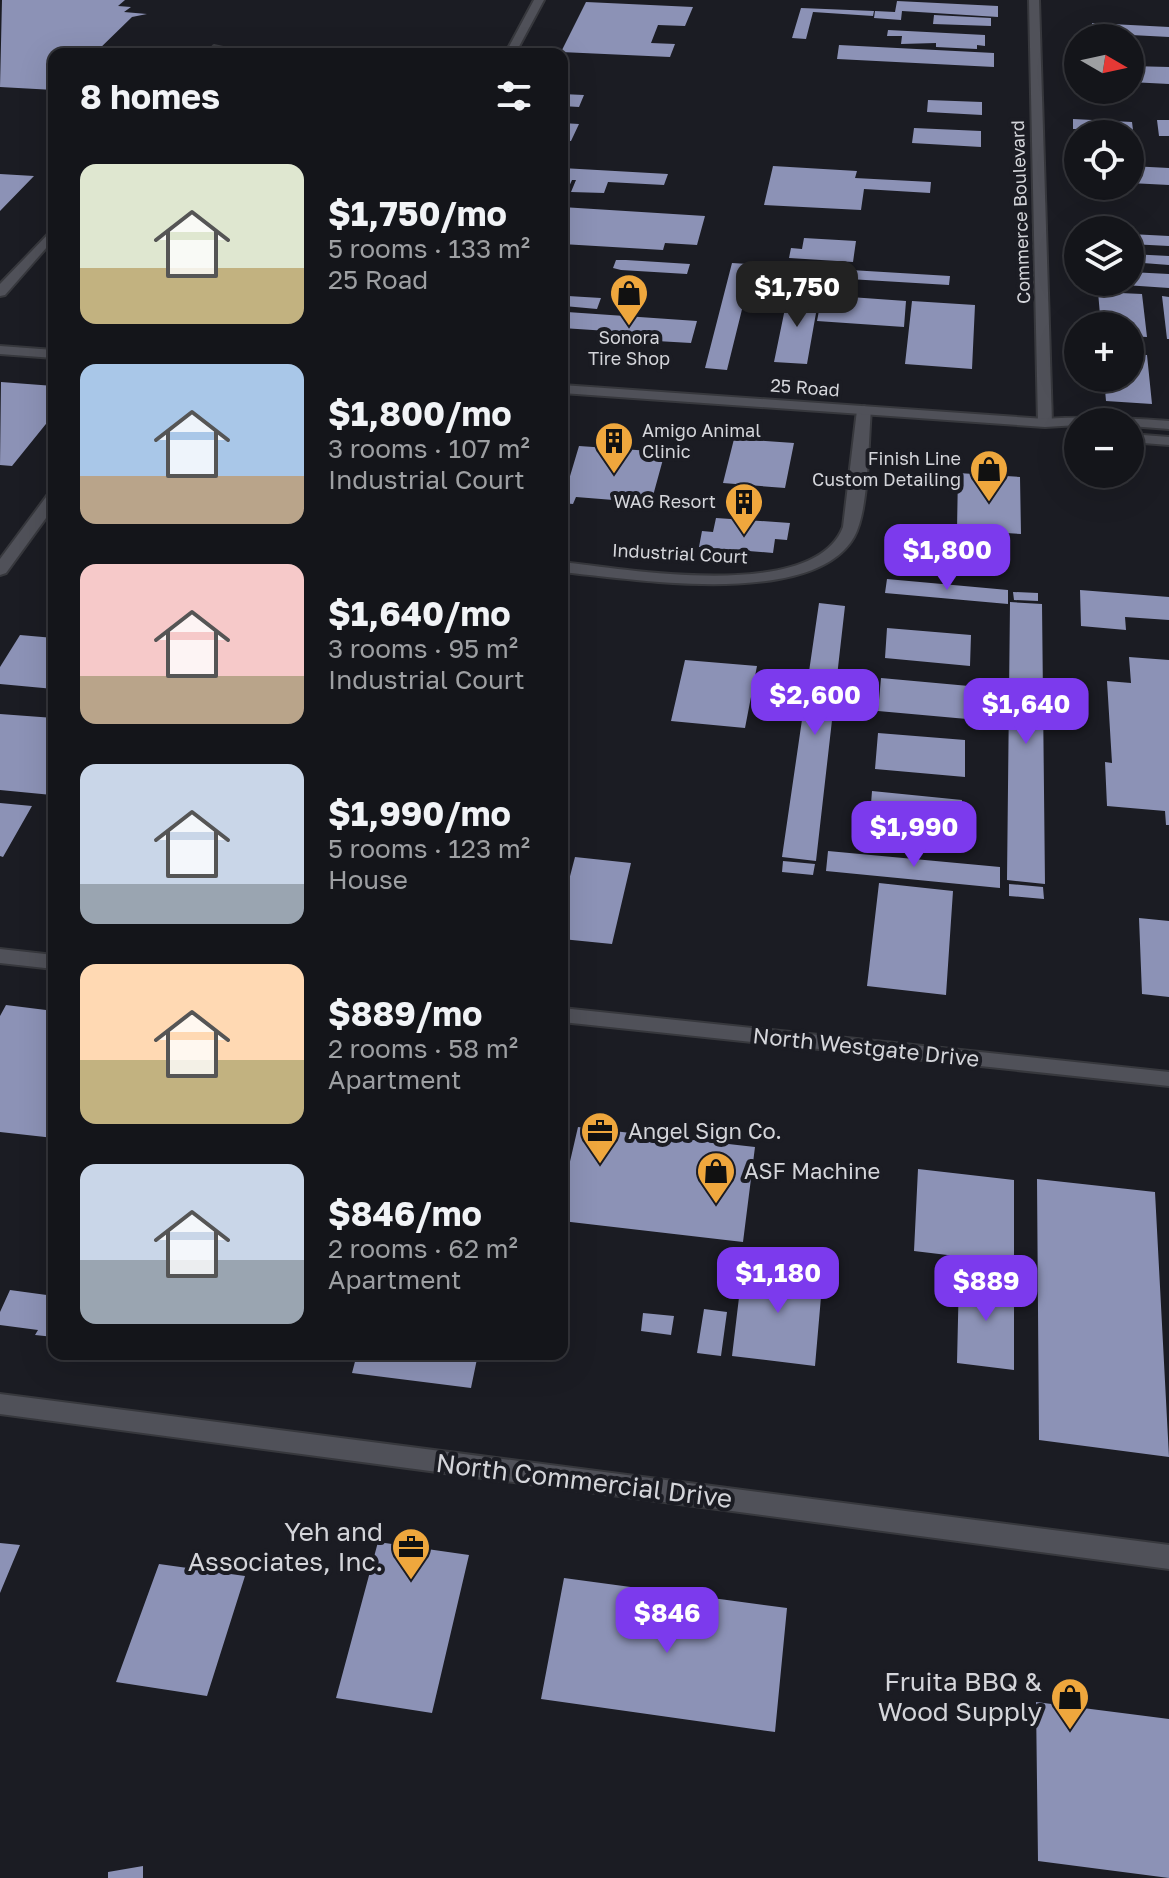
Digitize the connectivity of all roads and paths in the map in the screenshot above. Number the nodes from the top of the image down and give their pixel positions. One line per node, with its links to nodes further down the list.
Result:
1 (539, 0): 3 (street)
2 (1034, 0): 11 (street, Commerce Boulevard)
3 (513, 48)
4 (48, 239): 5 (street)
5 (0, 292)
6 (0, 350): 7 (street)
7 (48, 354)
8 (568, 389): 9 (street, 25 Road)
9 (864, 410): 11 (street, 25 Road); 18 (street, Industrial Court)
10 (1064, 422): 11 (street, 25 Road)
11 (1045, 423): 14 (street, 25 Road)
12 (1144, 423): 13 (street, 25 Road)
13 (1169, 425)
14 (1064, 428)
15 (1144, 439): 16 (street)
16 (1169, 441)
17 (48, 504): 19 (street)
18 (568, 567)
19 (0, 570)
20 (0, 956): 21 (street)
21 (48, 961)
22 (568, 1016): 23 (street, North Westgate Drive)
23 (1169, 1079)
24 (0, 1404): 25 (street, North Commercial Drive)
25 (1169, 1557)

